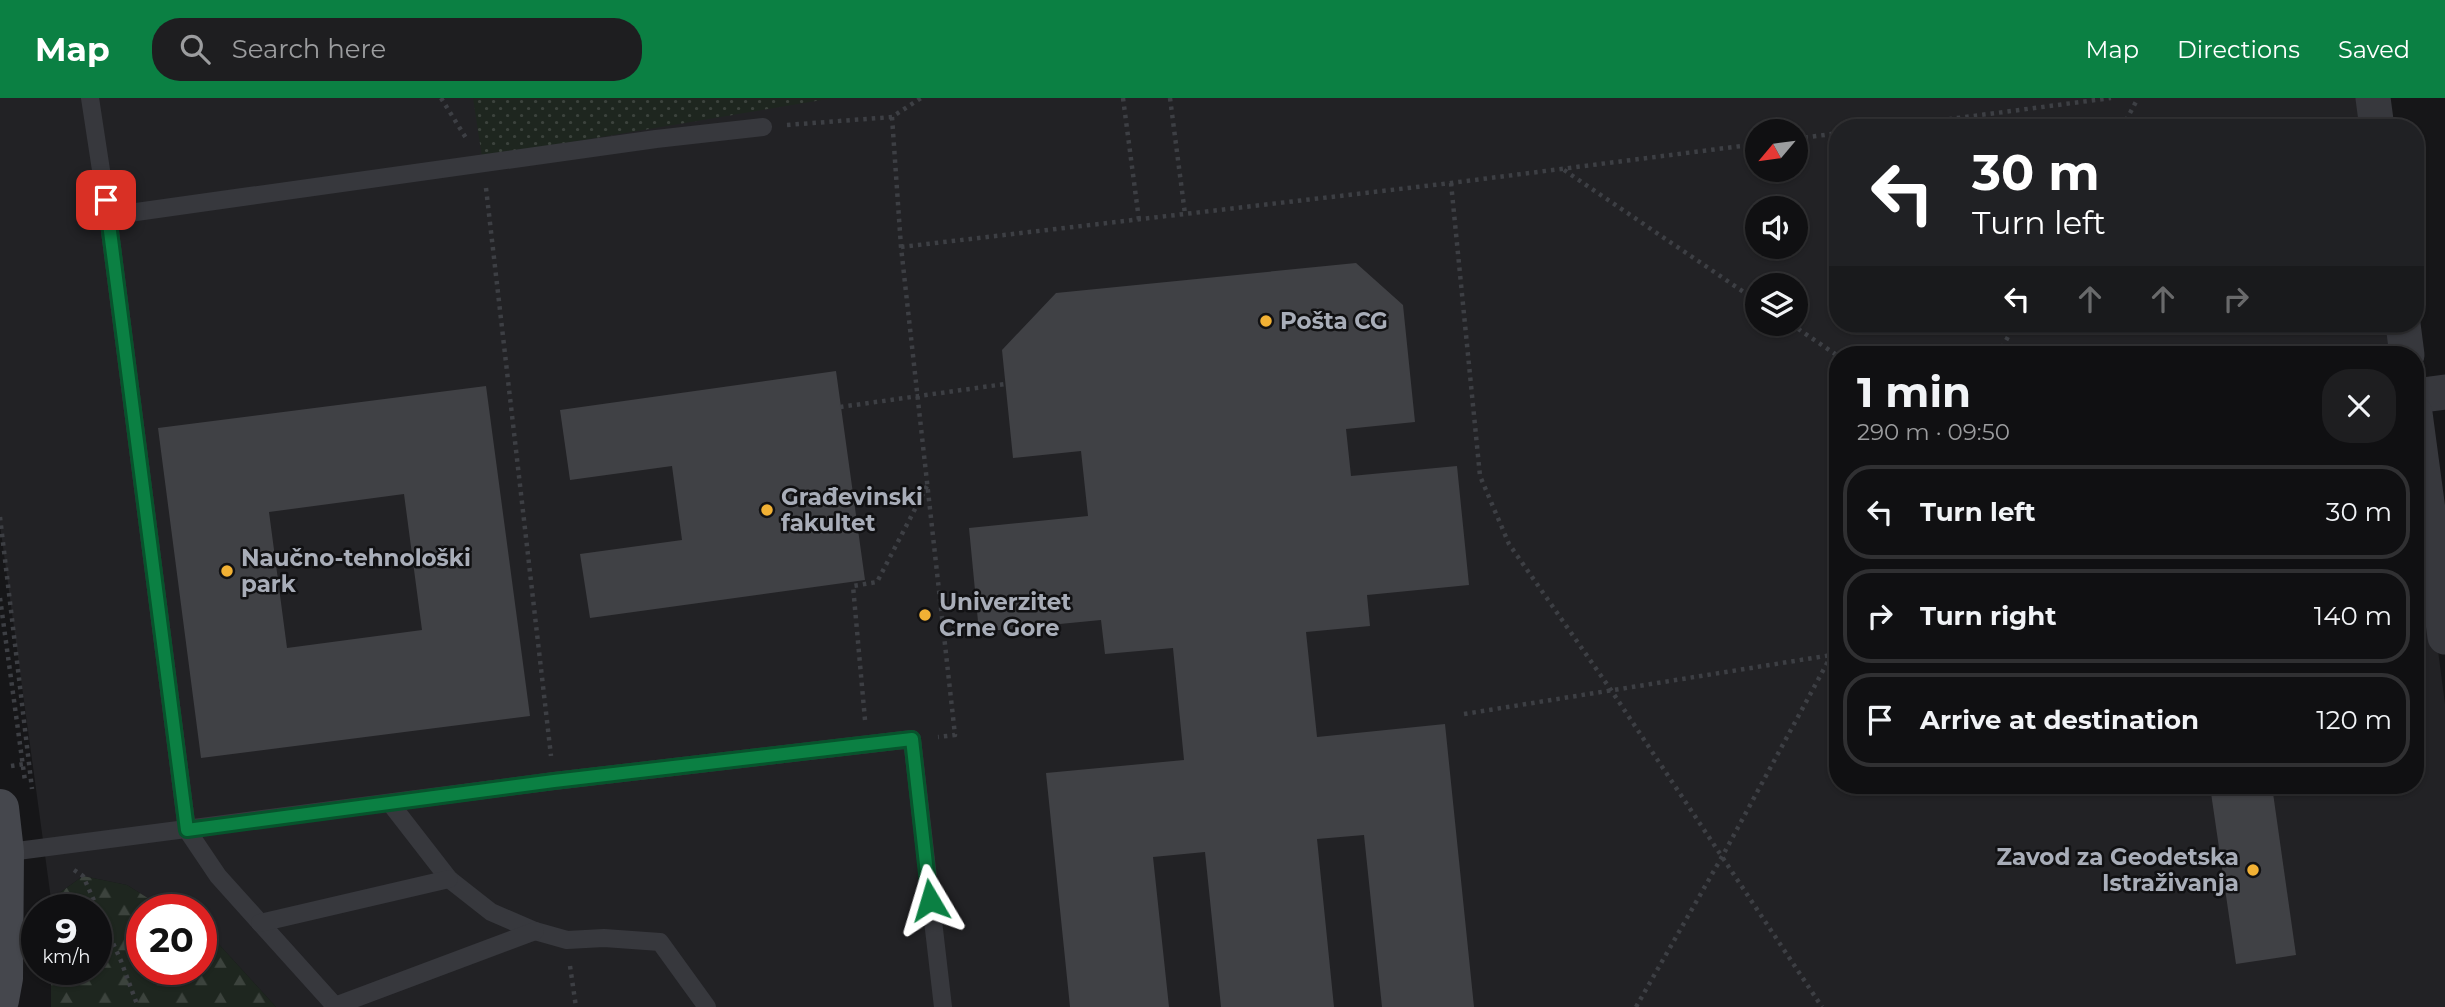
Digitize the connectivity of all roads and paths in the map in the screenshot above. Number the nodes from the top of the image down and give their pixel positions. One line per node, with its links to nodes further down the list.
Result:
1 (90, 98): 21 (lane)
2 (441, 98): 17 (path)
3 (919, 98): 9 (path)
4 (1123, 98): 22 (path)
5 (1170, 98): 20 (path)
6 (2111, 98): 10 (path)
7 (2138, 98): 11 (path)
8 (2373, 98): 12 (street)
9 (892, 117): 13 (path); 23 (path)
10 (1950, 119)
11 (2127, 119)
12 (2376, 119)
13 (763, 127): 17 (lane)
14 (1829, 134): 15 (path)
15 (1808, 137)
16 (1745, 146): 18 (path)
17 (483, 165): 21 (lane); 44 (path)
18 (1562, 169): 19 (path); 24 (path)
19 (1451, 183): 20 (path); 38 (path)
20 (1185, 214): 22 (path)
21 (108, 216): 47 (lane)
22 (1139, 220): 23 (path)
23 (901, 247): 32 (path)
24 (1745, 293)
25 (1808, 336): 26 (path)
26 (1829, 350)
27 (1005, 384): 30 (path, bridge)
28 (2445, 392): 29 (street)
29 (2424, 395)
30 (840, 407)
31 (2424, 480): 35 (street)
32 (927, 485): 40 (path); 41 (path)
33 (0, 517): 42 (path)
34 (0, 598): 42 (path)
35 (2445, 637)
36 (1829, 655): 38 (path)
37 (1829, 659): 49 (path)
38 (1611, 690): 39 (path); 49 (path)
39 (1464, 714)
40 (912, 739): 41 (lane); 59 (lane)
41 (867, 744): 44 (lane)
42 (26, 764): 43 (path); 45 (path); 48 (path)
43 (11, 766)
44 (554, 781): 46 (lane)
45 (13, 798): 48 (main road)
46 (390, 803): 47 (lane); 50 (lane)
47 (187, 830): 48 (lane); 51 (lane)
48 (15, 851): 54 (main road); 55 (path)
49 (1723, 855): 60 (path); 61 (path)
50 (449, 879): 51 (lane); 52 (lane)
51 (260, 923): 56 (lane)
52 (535, 931): 53 (lane); 56 (lane)
53 (566, 940): 57 (path); 58 (lane)
54 (0, 1000)
55 (138, 1007)
56 (335, 1007)
57 (576, 1007)
58 (707, 1007)
59 (943, 1007)
60 (1636, 1007)
61 (1822, 1007)

